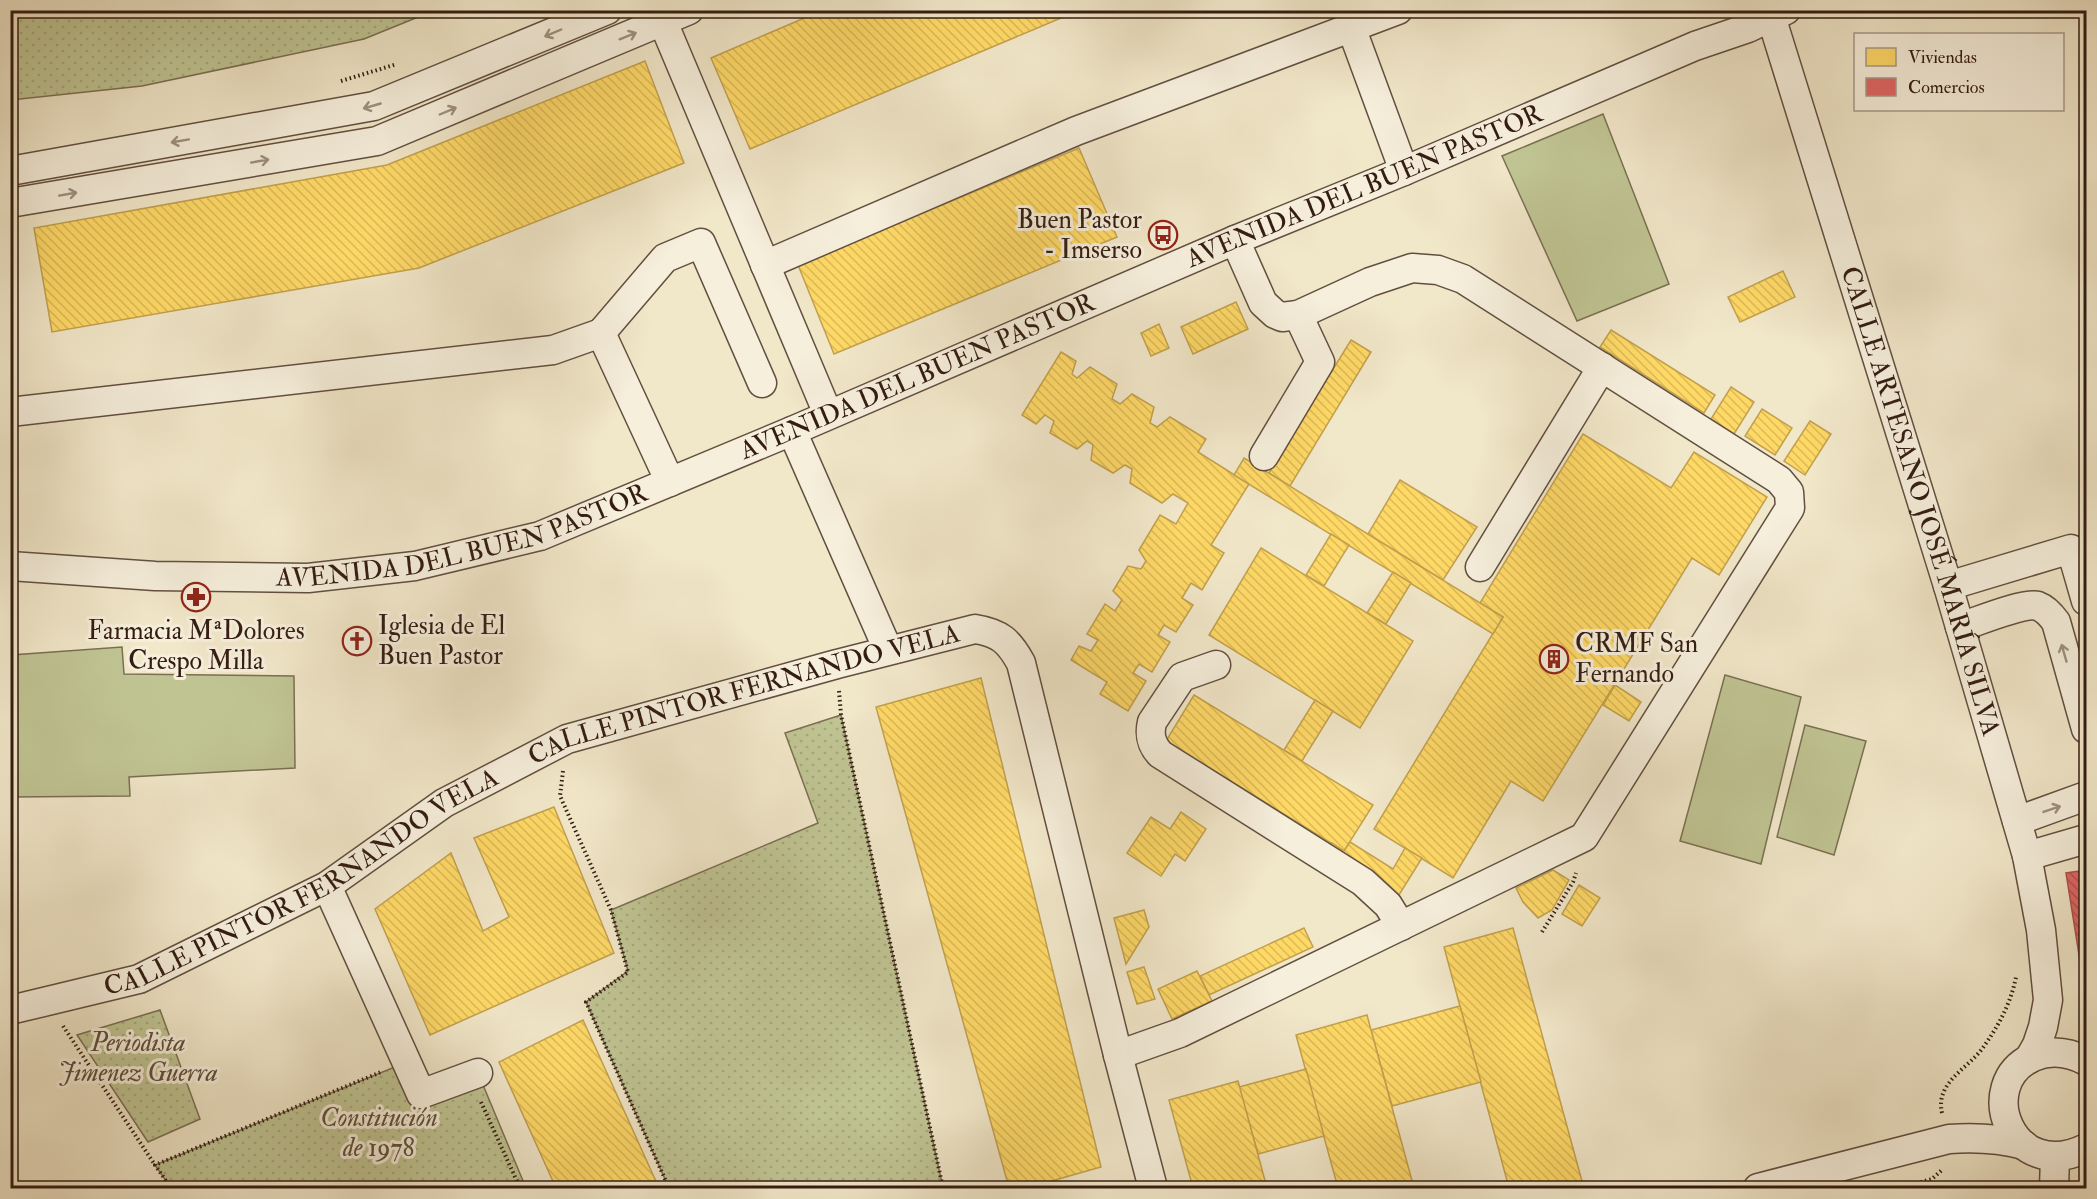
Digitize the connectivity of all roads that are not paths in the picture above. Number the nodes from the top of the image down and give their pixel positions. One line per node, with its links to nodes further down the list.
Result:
1 (607, 10): 7 (street, one-way to 7)
2 (689, 10): 5 (street)
3 (1398, 10): 6 (street)
4 (1776, 12): 8 (street, AVENIDA DEL BUEN PASTOR); 23 (street, CALLE ARTESANO JOSÉ MARÍA SILVA)
5 (663, 22): 9 (street, one-way to 5); 11 (street)
6 (1351, 27): 8 (street); 11 (street)
7 (10, 171)
8 (1404, 171): 10 (street, AVENIDA DEL BUEN PASTOR)
9 (10, 203)
10 (1235, 240): 12 (street); 17 (street, AVENIDA DEL BUEN PASTOR)
11 (765, 265): 17 (street)
12 (1298, 315): 14 (street); 19 (street)
13 (601, 333): 15 (street); 16 (street); 20 (street)
14 (1602, 368): 22 (street); 34 (street)
15 (762, 383)
16 (10, 412)
17 (828, 414): 18 (street, AVENIDA DEL BUEN PASTOR)
18 (792, 431): 20 (street, AVENIDA DEL BUEN PASTOR); 26 (street)
19 (1264, 456)
20 (670, 482): 21 (street, AVENIDA DEL BUEN PASTOR)
21 (10, 566)
22 (1480, 567)
23 (1948, 586): 24 (street); 25 (street, CALLE ARTESANO JOSÉ MARÍA SILVA)
24 (2086, 601)
25 (1960, 627): 28 (street, one-way to 25); 30 (street, CALLE ARTESANO JOSÉ MARÍA SILVA)
26 (888, 650): 33 (street, CALLE PINTOR FERNANDO VELA); 37 (street, CALLE PINTOR FERNANDO VELA)
27 (1216, 665): 34 (street)
28 (2086, 729)
29 (2086, 796): 30 (street, one-way to 29)
30 (2017, 821): 32 (street, CALLE ARTESANO JOSÉ MARÍA SILVA)
31 (2086, 839): 32 (street)
32 (2027, 856): 35 (street, CALLE ARTESANO JOSÉ MARÍA SILVA)
33 (327, 886): 36 (street, CALLE PINTOR FERNANDO VELA); 40 (street)
34 (1401, 926): 37 (street)
35 (2048, 1000): 38 (street, CALLE ARTESANO JOSÉ MARÍA SILVA); 39 (street, CALLE ARTESANO JOSÉ MARÍA SILVA)
36 (10, 1010)
37 (1118, 1055): 46 (street, CALLE PINTOR FERNANDO VELA)
38 (2080, 1058): 39 (street)
39 (2029, 1059): 41 (street, CALLE ARTESANO JOSÉ MARÍA SILVA)
40 (473, 1075)
41 (2004, 1099): 42 (street); 43 (street)
42 (1949, 1139): 43 (street); 47 (street)
43 (2024, 1146): 45 (street)
44 (2086, 1148): 45 (street)
45 (2055, 1157): 48 (street)
46 (1153, 1188)
47 (1758, 1188)
48 (2054, 1188)

